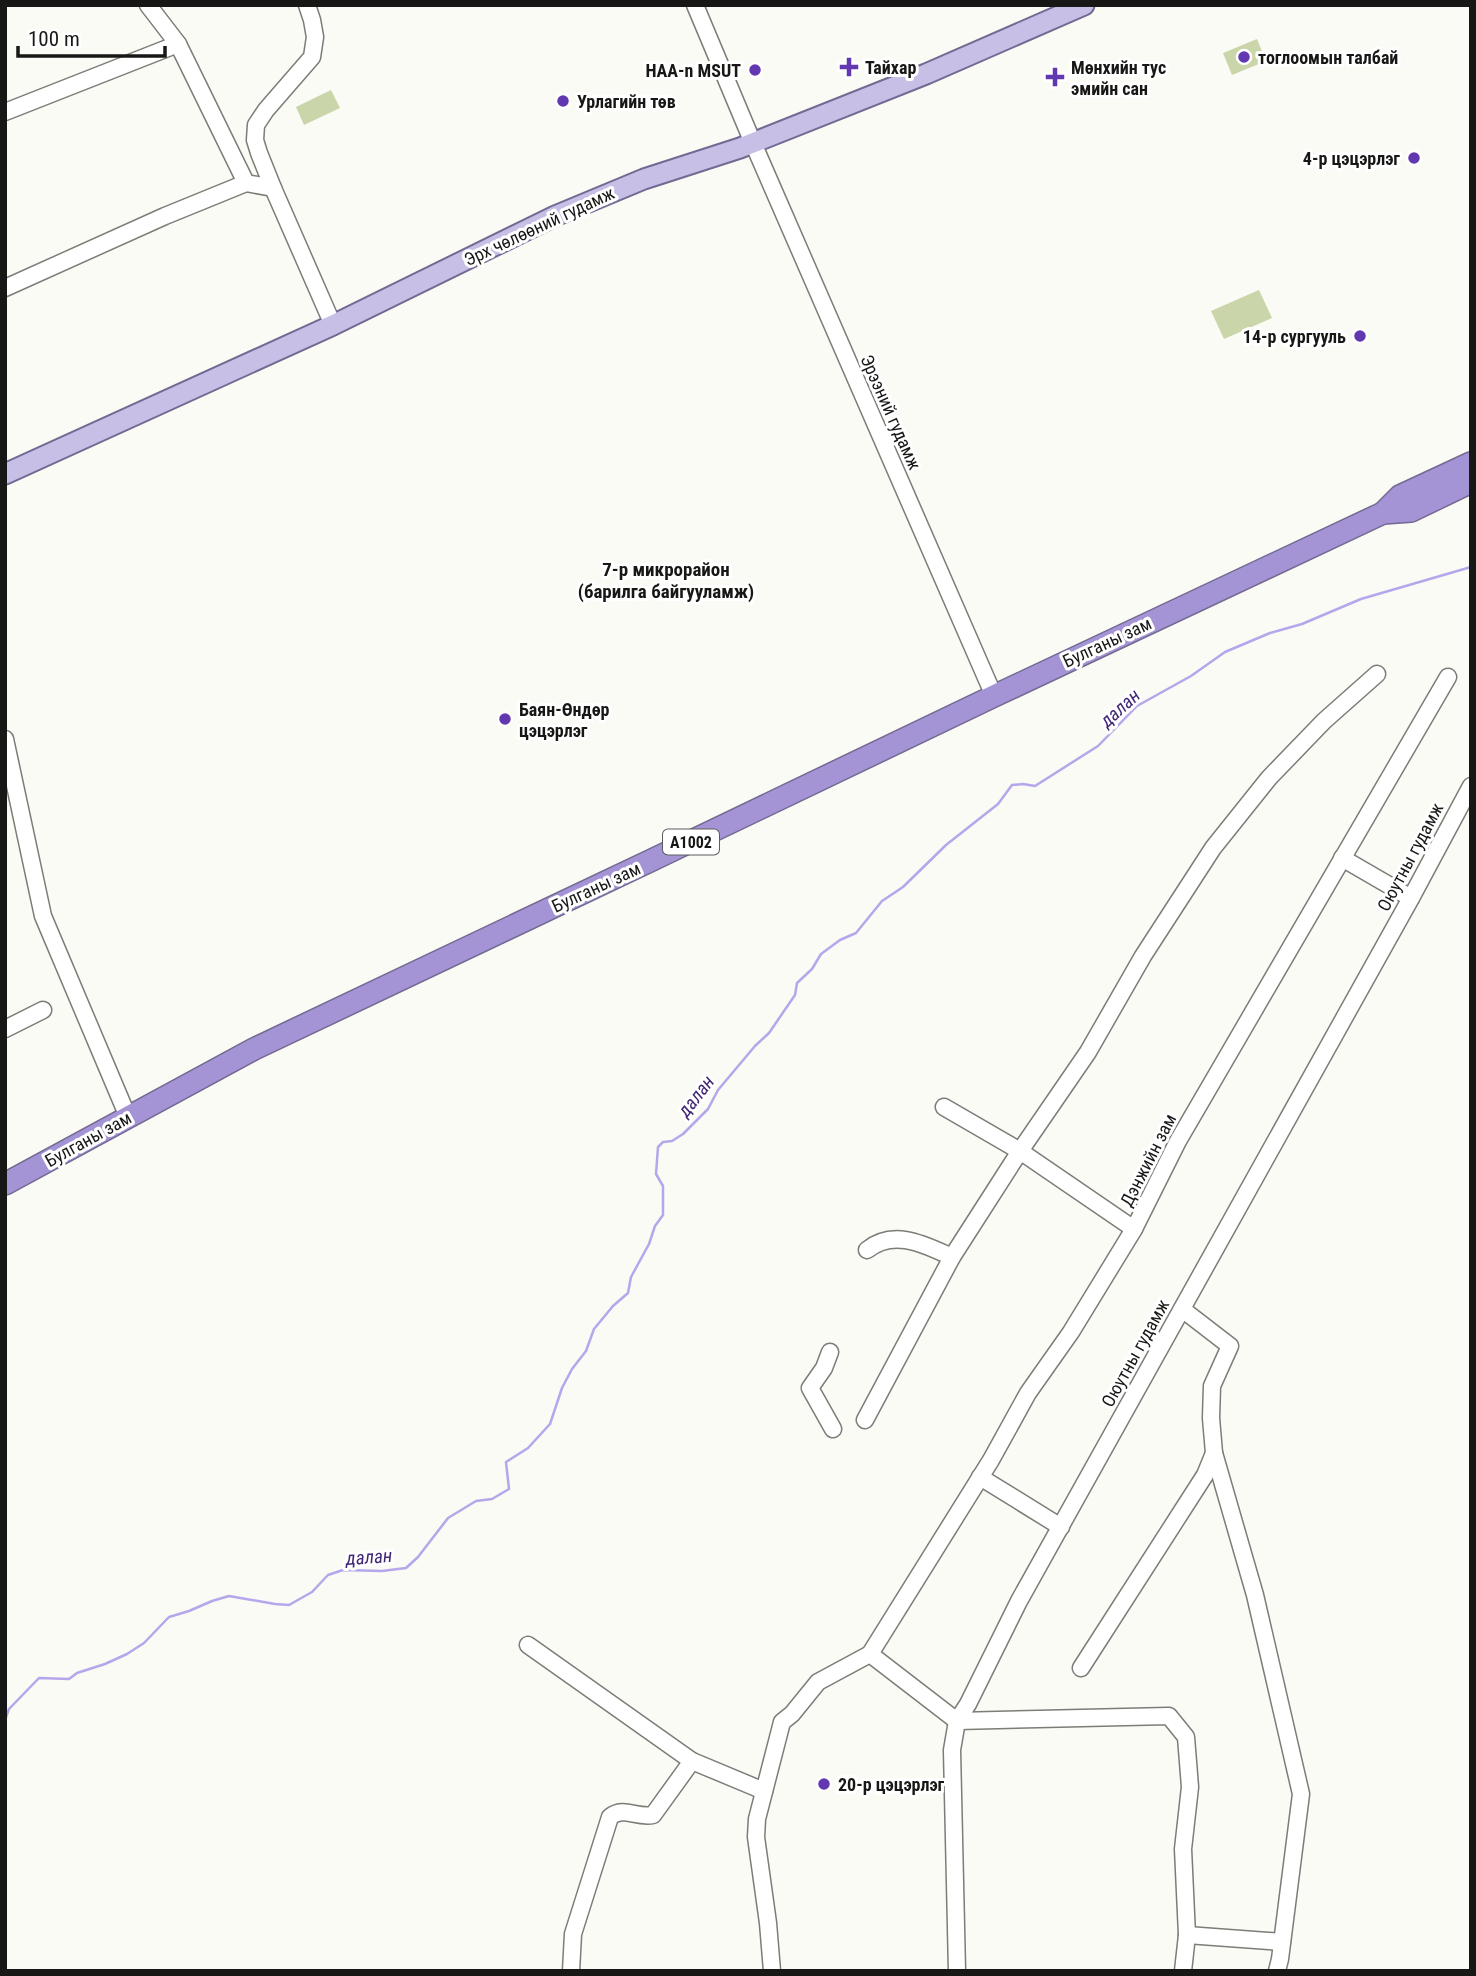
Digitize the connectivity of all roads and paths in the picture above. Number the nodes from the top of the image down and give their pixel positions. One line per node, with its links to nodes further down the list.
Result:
1 (148, 5): 5 (street)
2 (307, 5): 9 (street)
3 (695, 5): 7 (street, Эрээний гудамж)
4 (1084, 5): 7 (main road, Эрх чөлөөний гудамж)
5 (178, 44): 6 (street); 8 (street)
6 (5, 112)
7 (753, 143): 11 (main road, Эрх чөлөөний гудамж); 18 (street, Эрээний гудамж)
8 (246, 183): 9 (street); 10 (street)
9 (273, 188): 11 (street)
10 (5, 288)
11 (334, 324): 13 (main road, Эрх чөлөөний гудамж)
12 (1471, 463): 15 (highway, Булганы зам / A1002)
13 (5, 474)
14 (1471, 482): 15 (highway, Булганы зам / A1002)
15 (1383, 513): 18 (highway, Булганы зам / A1002)
16 (1377, 674): 27 (street)
17 (1448, 677): 21 (street, Дэнжийн зам)
18 (994, 696): 26 (highway, Булганы зам / A1002)
19 (5, 740): 26 (street)
20 (1471, 786): 22 (street, Оюутны гудамж)
21 (1342, 858): 22 (street); 29 (street, Дэнжийн зам)
22 (1411, 898): 32 (street, Оюутны гудамж)
23 (43, 1010): 24 (street)
24 (5, 1029)
25 (944, 1107): 27 (street)
26 (128, 1117): 28 (highway, Булганы зам / A1002)
27 (1020, 1150): 29 (street); 31 (street)
28 (5, 1184)
29 (1134, 1229): 37 (street, Дэнжийн зам)
30 (867, 1250): 31 (street)
31 (952, 1257): 34 (street)
32 (1182, 1309): 36 (street); 38 (street, Оюутны гудамж)
33 (830, 1352): 35 (street)
34 (865, 1420)
35 (832, 1429)
36 (1214, 1453): 41 (street); 46 (street)
37 (980, 1477): 38 (street); 40 (street, Дэнжийн зам)
38 (1061, 1527): 42 (street, Оюутны гудамж)
39 (528, 1645): 43 (street)
40 (870, 1654): 42 (street); 44 (street)
41 (1082, 1668)
42 (957, 1721): 45 (street); 49 (street, Оюутны гудамж)
43 (692, 1761): 44 (street); 47 (street)
44 (764, 1791): 48 (street)
45 (1187, 1935): 46 (street); 50 (street)
46 (1282, 1942): 51 (street)
47 (571, 1971)
48 (772, 1971)
49 (957, 1971)
50 (1182, 1971)
51 (1276, 1971)

